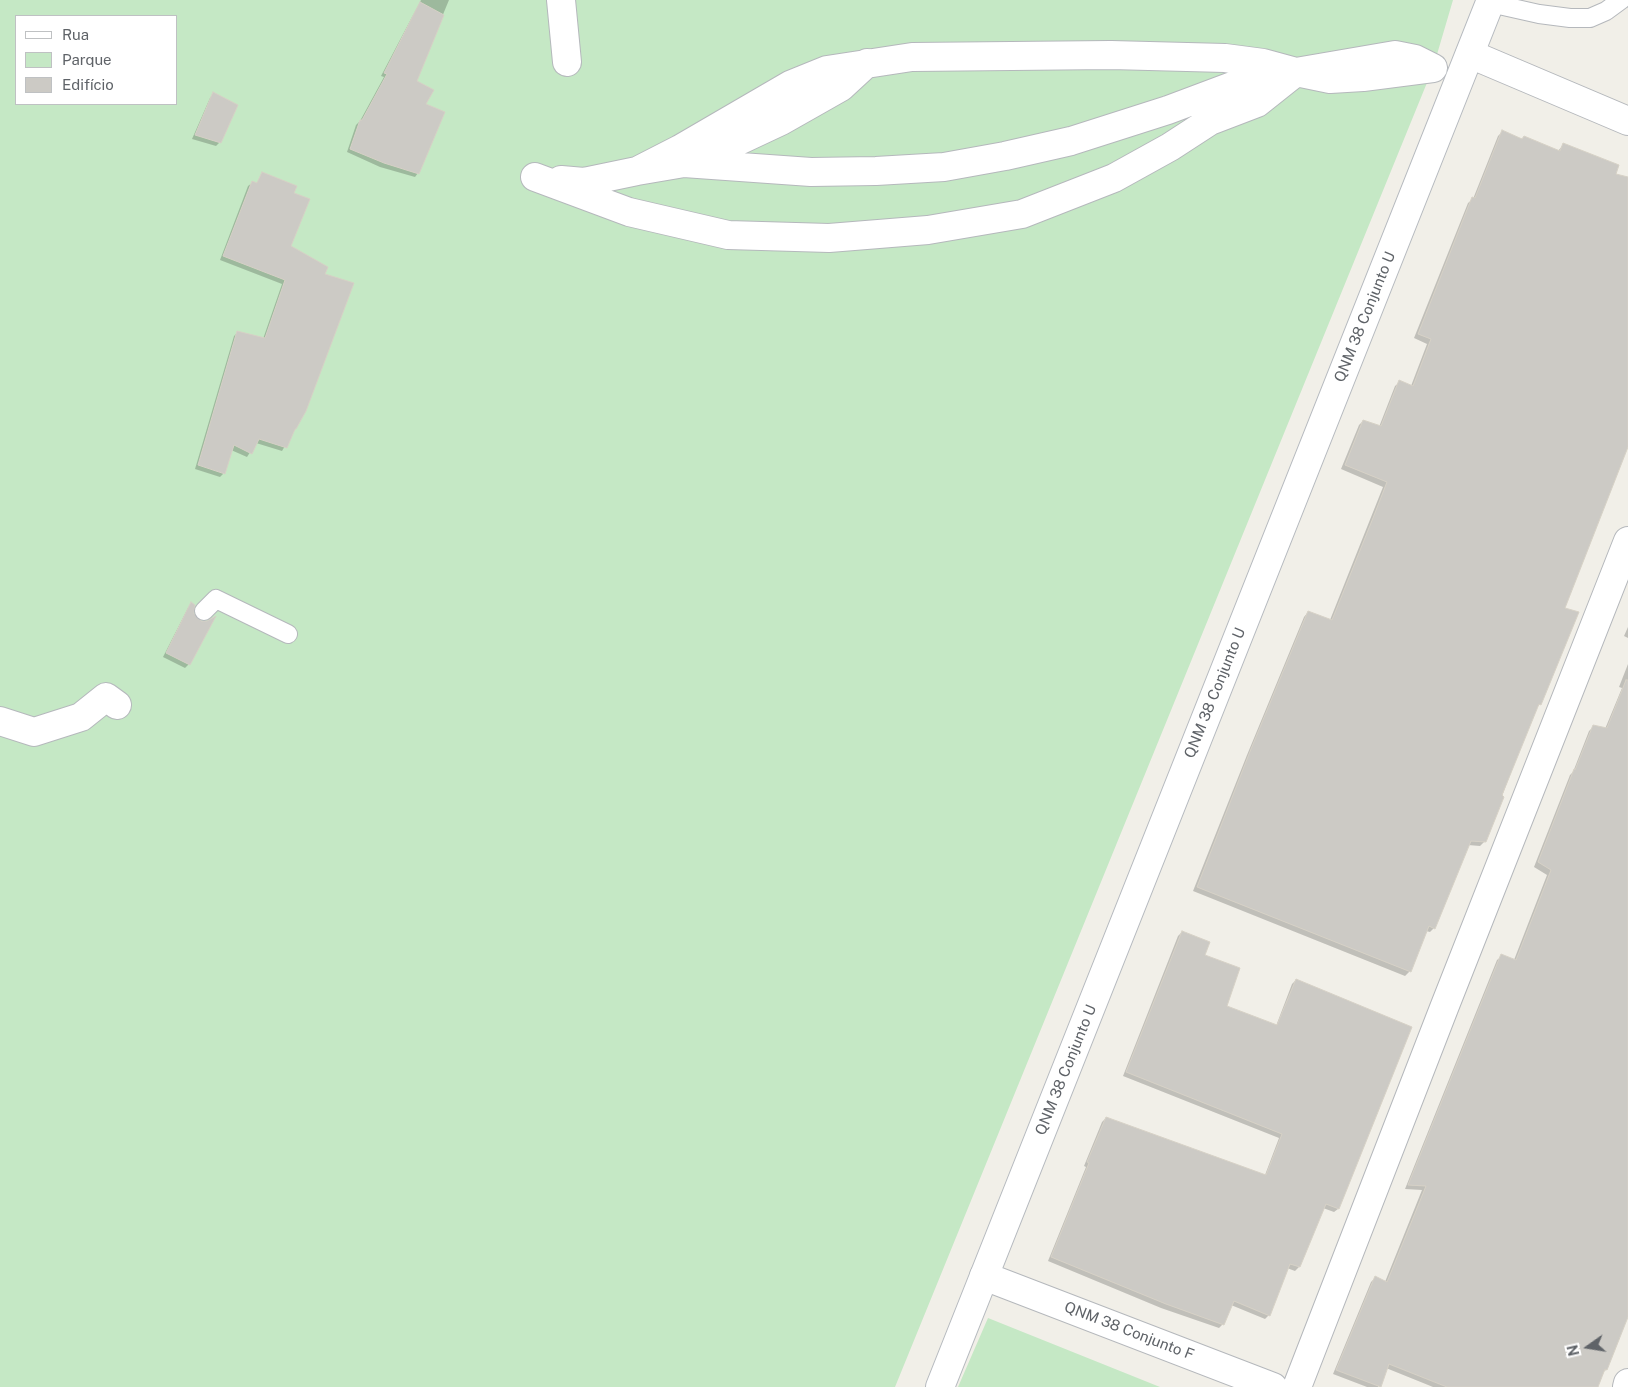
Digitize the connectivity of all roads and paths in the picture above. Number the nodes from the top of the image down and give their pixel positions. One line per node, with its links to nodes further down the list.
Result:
1 (561, 0): 5 (street)
2 (1621, 0): 3 (lane)
3 (1491, 2): 4 (street, QNM 38 Conjunto U)
4 (1470, 54): 8 (street); 16 (street, QNM 38 Conjunto U)
5 (567, 62)
6 (867, 63): 7 (street); 9 (street); 10 (street)
7 (1296, 72): 9 (street); 10 (street)
8 (1628, 121)
9 (684, 163): 10 (street)
10 (637, 171)
11 (1627, 547): 20 (street)
12 (204, 611): 13 (lane)
13 (288, 634)
14 (117, 705): 15 (street)
15 (0, 721)
16 (984, 1276): 18 (street, QNM 38 Conjunto U); 19 (street, QNM 38 Conjunto F)
17 (1628, 1384): 21 (street)
18 (940, 1387)
19 (1273, 1387)
20 (1297, 1387)
21 (1627, 1387)

